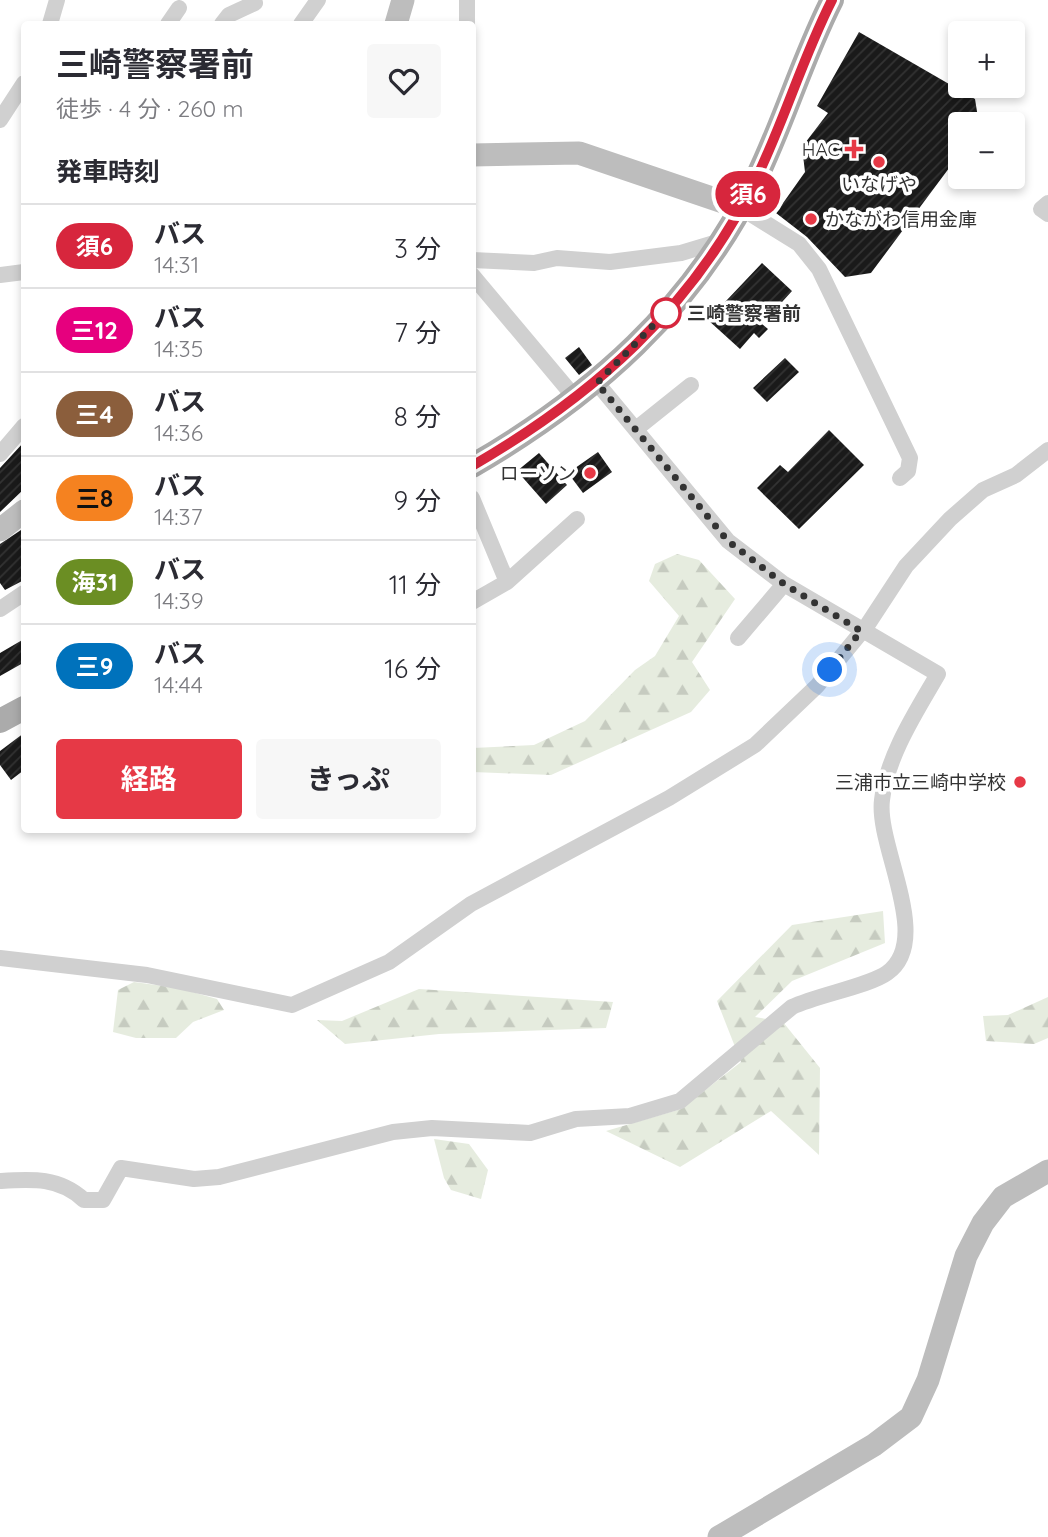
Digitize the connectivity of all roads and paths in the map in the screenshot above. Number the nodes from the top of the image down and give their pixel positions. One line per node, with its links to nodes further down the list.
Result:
1 (57, 0): 8 (street)
2 (318, 0): 11 (street)
3 (403, 0): 12 (street)
4 (467, 0): 13 (street)
5 (832, 0): 18 (main road)
6 (245, 4): 10 (street)
7 (179, 8): 9 (street)
8 (51, 21)
9 (171, 21)
10 (224, 21)
11 (303, 21)
12 (397, 21)
13 (467, 21)
14 (21, 88): 15 (street)
15 (0, 120)
16 (476, 155): 18 (street)
17 (1048, 203): 19 (street)
18 (741, 208): 20 (main road); 33 (street)
19 (1048, 214)
20 (721, 241): 21 (street); 25 (main road)
21 (476, 260)
22 (21, 272): 23 (street)
23 (0, 275)
24 (476, 280): 27 (street)
25 (597, 383): 27 (main road); 28 (street)
26 (691, 384): 28 (street)
27 (576, 399): 32 (main road)
28 (636, 429): 39 (street)
29 (21, 430): 31 (street)
30 (1048, 450): 43 (street)
31 (0, 454)
32 (476, 464)
33 (900, 478)
34 (476, 508): 38 (street)
35 (21, 513): 37 (street)
36 (578, 519): 38 (street)
37 (0, 530)
38 (507, 582): 41 (street)
39 (784, 584): 43 (street); 44 (street)
40 (21, 595): 42 (street)
41 (476, 599)
42 (0, 609)
43 (861, 631): 47 (street); 49 (street)
44 (738, 638)
45 (21, 710): 46 (main road)
46 (0, 721)
47 (0, 958)
48 (1048, 1171): 50 (street)
49 (0, 1181)
50 (719, 1537)

